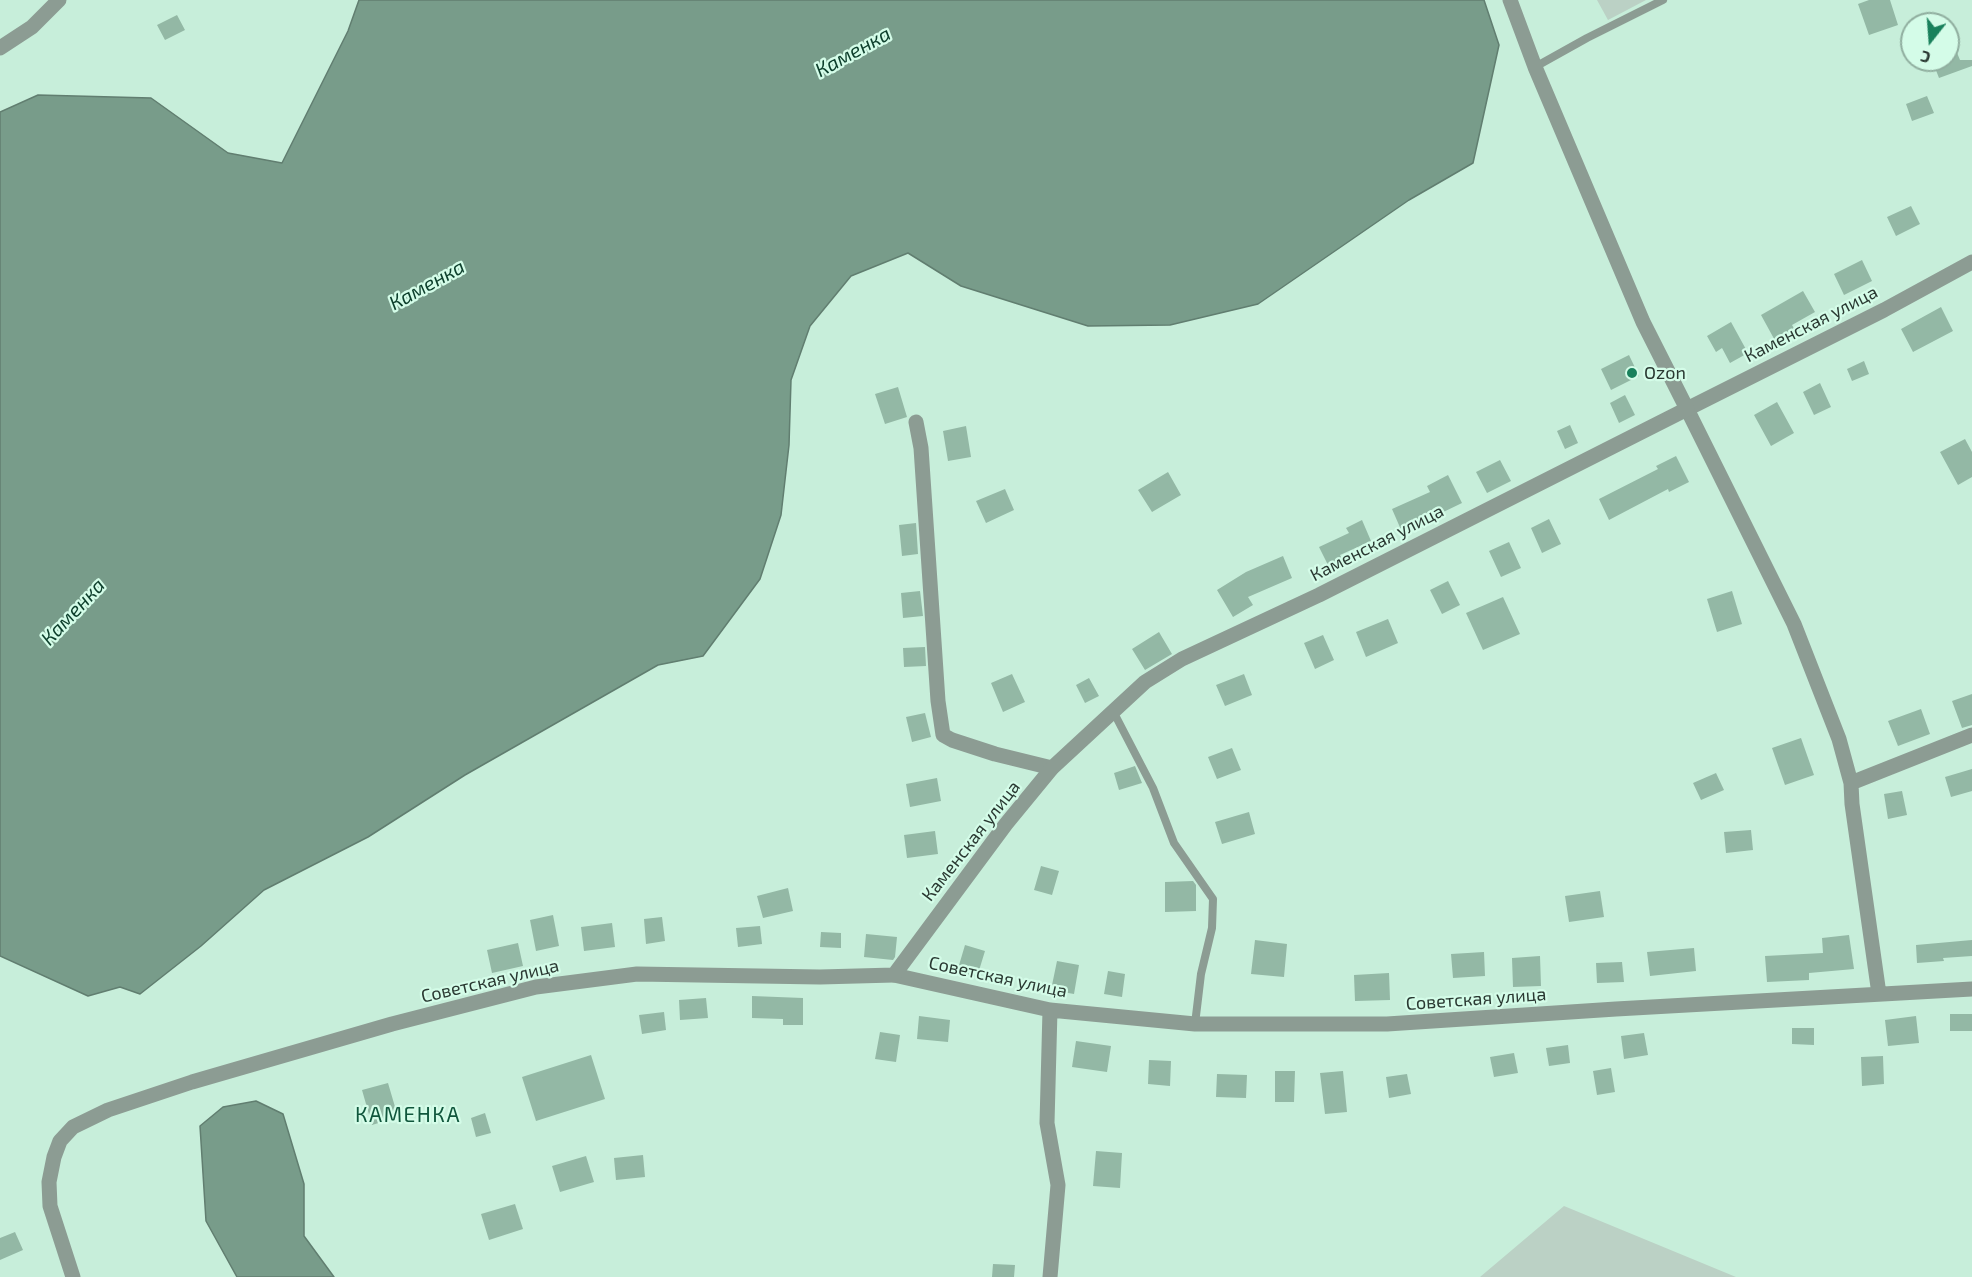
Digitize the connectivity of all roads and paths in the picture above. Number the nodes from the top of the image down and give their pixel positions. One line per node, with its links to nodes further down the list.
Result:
1 (59, 0): 4 (street)
2 (1510, 0): 5 (street)
3 (1663, 0): 5 (lane)
4 (0, 48)
5 (1534, 67): 7 (street)
6 (1972, 262): 7 (street, Каменская улица)
7 (1687, 409): 9 (street, Каменская улица); 12 (street)
8 (916, 423): 11 (street)
9 (1113, 711): 11 (street, Каменская улица); 17 (lane)
10 (1972, 735): 12 (street)
11 (1052, 768): 13 (street, Каменская улица)
12 (1851, 783): 15 (street)
13 (894, 975): 16 (street, Советская улица); 18 (street, Советская улица)
14 (1972, 989): 15 (street, Советская улица)
15 (1879, 994): 17 (street, Советская улица)
16 (1050, 1010): 17 (street, Советская улица); 19 (street)
17 (1195, 1024)
18 (73, 1277)
19 (1050, 1277)

